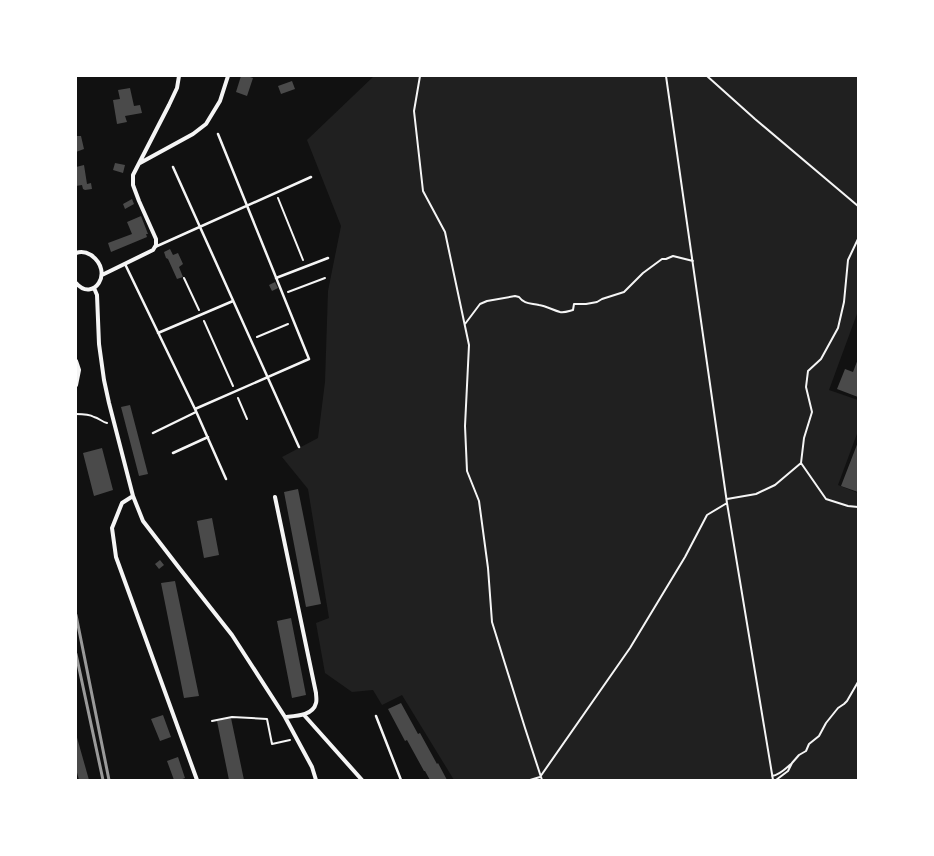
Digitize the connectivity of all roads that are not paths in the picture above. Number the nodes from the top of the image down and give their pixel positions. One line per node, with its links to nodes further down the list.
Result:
1 (179, 76): 4 (street)
2 (228, 76): 4 (street)
3 (218, 134): 7 (lane)
4 (139, 164): 9 (street)
5 (173, 167): 8 (lane)
6 (311, 177): 7 (lane)
7 (247, 206): 8 (lane); 14 (lane)
8 (200, 227): 9 (lane); 17 (lane)
9 (155, 247): 12 (street)
10 (76, 253): 13 (street)
11 (328, 258): 14 (lane)
12 (125, 264): 13 (street); 18 (lane)
13 (102, 274): 16 (street)
14 (276, 278): 20 (lane)
15 (76, 283): 16 (street)
16 (94, 288): 28 (street)
17 (233, 301): 18 (lane); 20 (lane)
18 (158, 333): 22 (lane)
19 (76, 361): 21 (street)
20 (267, 378): 22 (lane); 25 (lane)
21 (76, 385)
22 (195, 411): 23 (lane); 24 (lane)
23 (153, 433)
24 (208, 438): 26 (lane); 27 (lane)
25 (299, 447)
26 (172, 453)
27 (226, 478)
28 (133, 496): 32 (street); 33 (street)
29 (275, 497): 30 (street)
30 (304, 715): 32 (street); 35 (street)
31 (376, 716): 36 (lane)
32 (285, 717): 34 (street)
33 (197, 780)
34 (316, 780)
35 (362, 780)
36 (401, 780)

